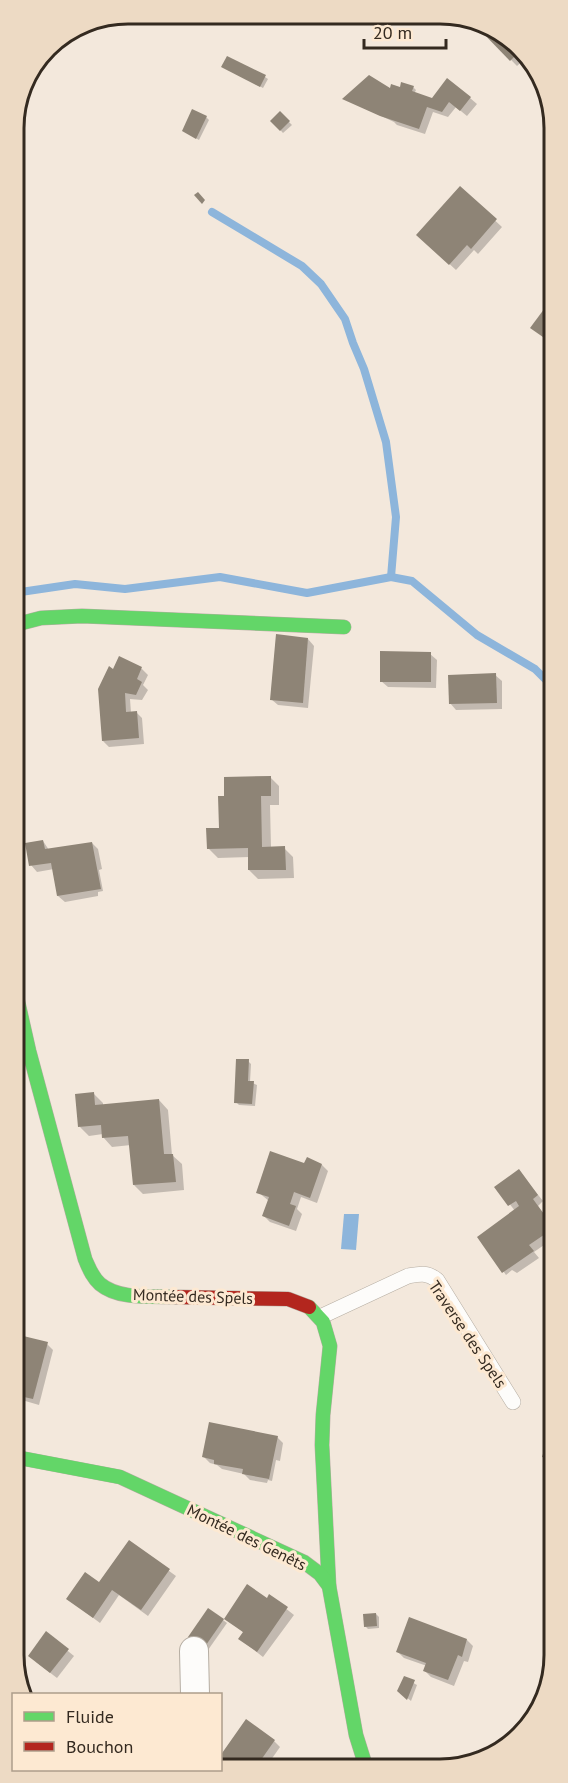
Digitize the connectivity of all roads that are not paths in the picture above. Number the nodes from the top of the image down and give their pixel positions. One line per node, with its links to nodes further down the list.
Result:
1 (24, 621): 2 (street)
2 (344, 627)
3 (24, 1029): 4 (street, Montée des Spels)
4 (320, 1317): 5 (lane, Traverse des Spels); 7 (street)
5 (513, 1401)
6 (24, 1459): 7 (street, Montée des Genêts)
7 (329, 1586): 10 (street)
8 (194, 1651): 9 (street)
9 (195, 1693)
10 (364, 1759)

